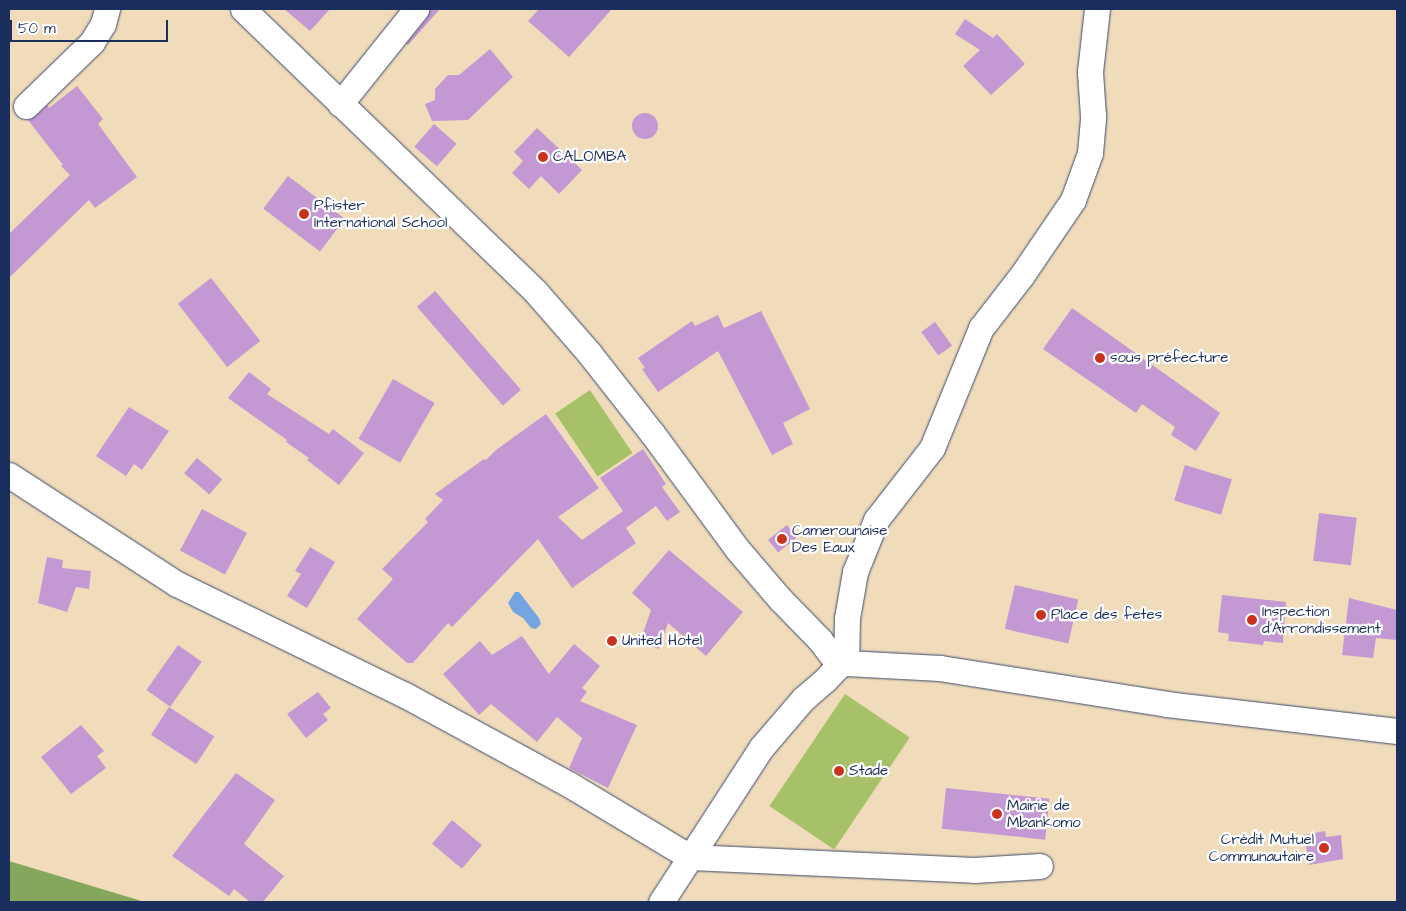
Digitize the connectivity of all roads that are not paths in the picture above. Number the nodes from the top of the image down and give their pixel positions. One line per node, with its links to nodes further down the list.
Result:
1 (108, 9): 6 (street)
2 (243, 9): 5 (street)
3 (416, 9): 5 (street)
4 (1097, 9): 8 (street)
5 (340, 104): 8 (street)
6 (26, 106)
7 (9, 475): 10 (street)
8 (842, 664): 9 (street); 10 (street)
9 (1397, 731)
10 (690, 857): 11 (street); 12 (street)
11 (1040, 866)
12 (661, 902)

